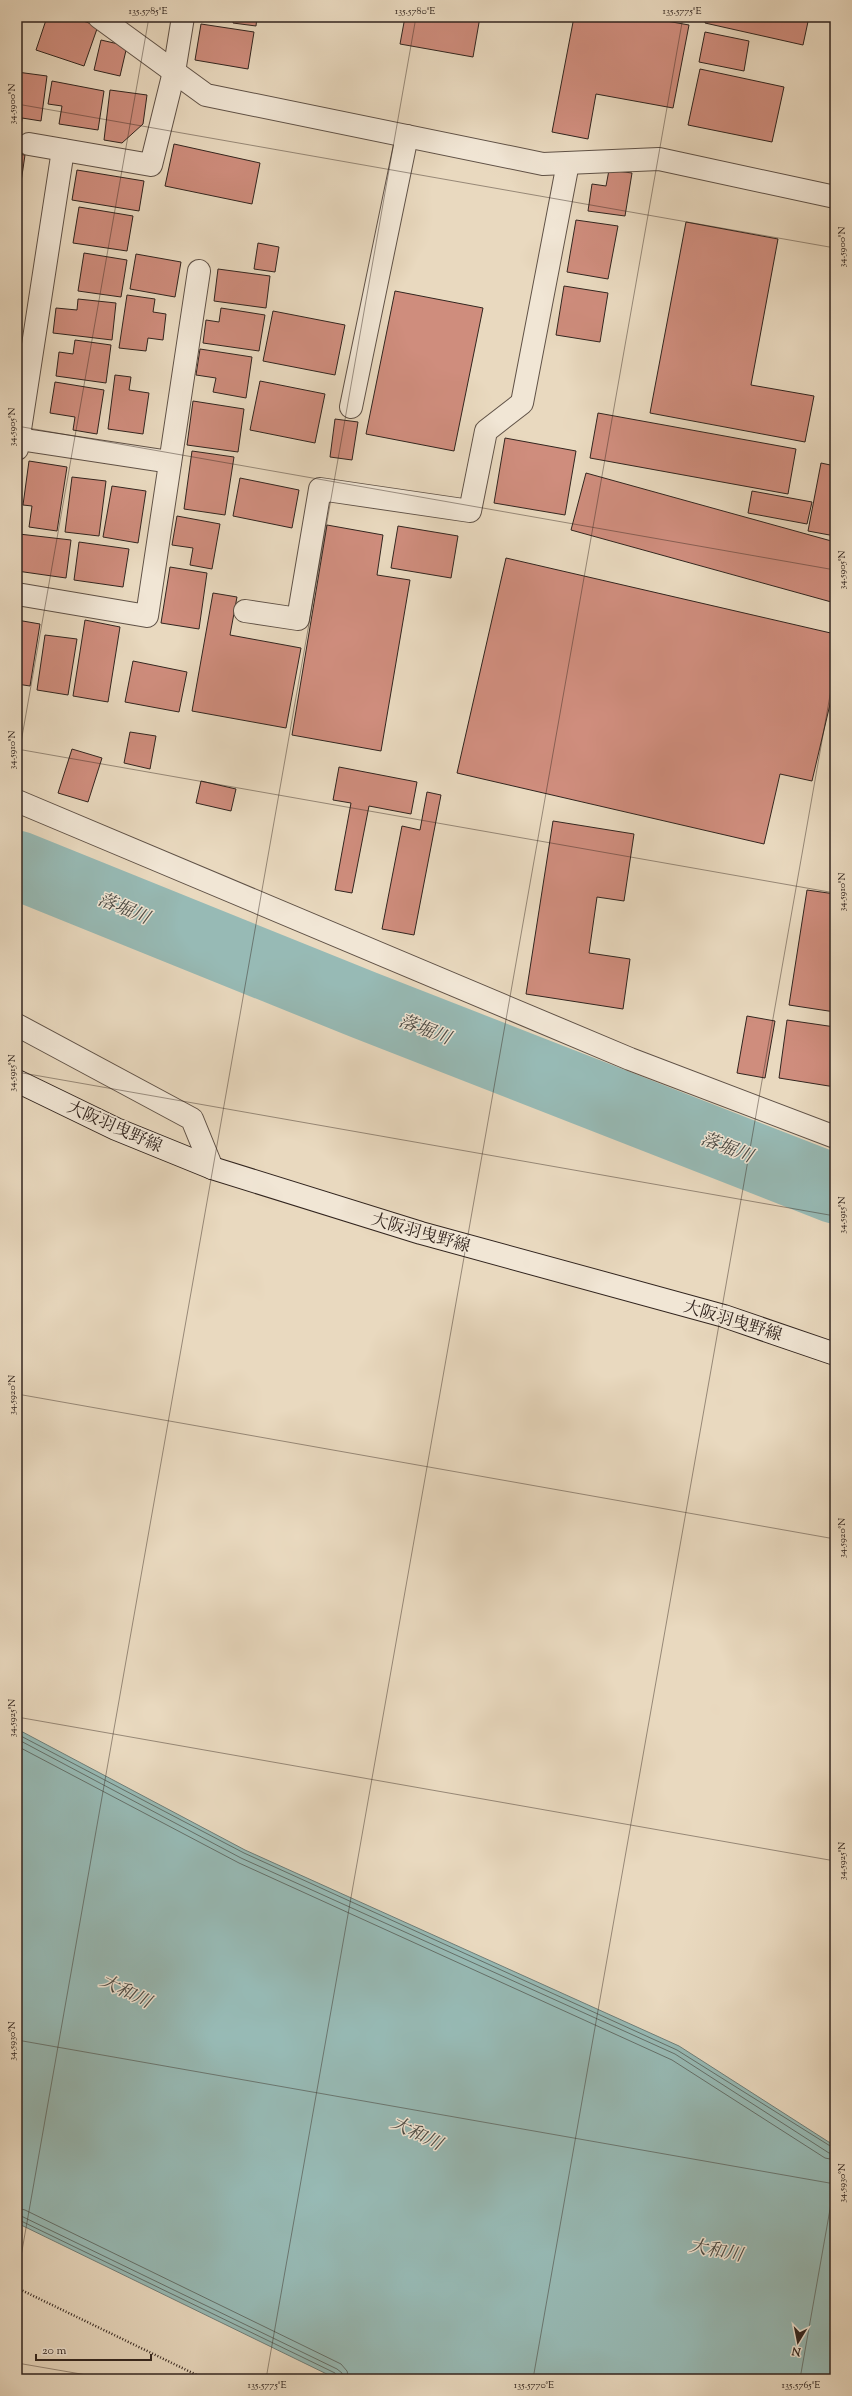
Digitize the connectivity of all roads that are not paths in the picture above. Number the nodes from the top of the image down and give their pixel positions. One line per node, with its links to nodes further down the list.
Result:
1 (99, 17): 3 (street)
2 (184, 17): 3 (street)
3 (174, 72): 4 (street); 6 (street)
4 (407, 136): 7 (street); 10 (street)
5 (29, 144): 6 (street)
6 (63, 150): 11 (street)
7 (568, 163): 8 (street); 14 (street)
8 (835, 197)
9 (199, 271): 12 (street)
10 (351, 407)
11 (18, 444): 12 (street)
12 (170, 462): 13 (street)
13 (17, 594)
14 (245, 611)
15 (17, 801): 18 (street)
16 (17, 1025): 19 (street)
17 (17, 1081): 19 (street, 大阪羽曳野線)
18 (835, 1137)
19 (212, 1168): 20 (street, 大阪羽曳野線)
20 (835, 1354)

